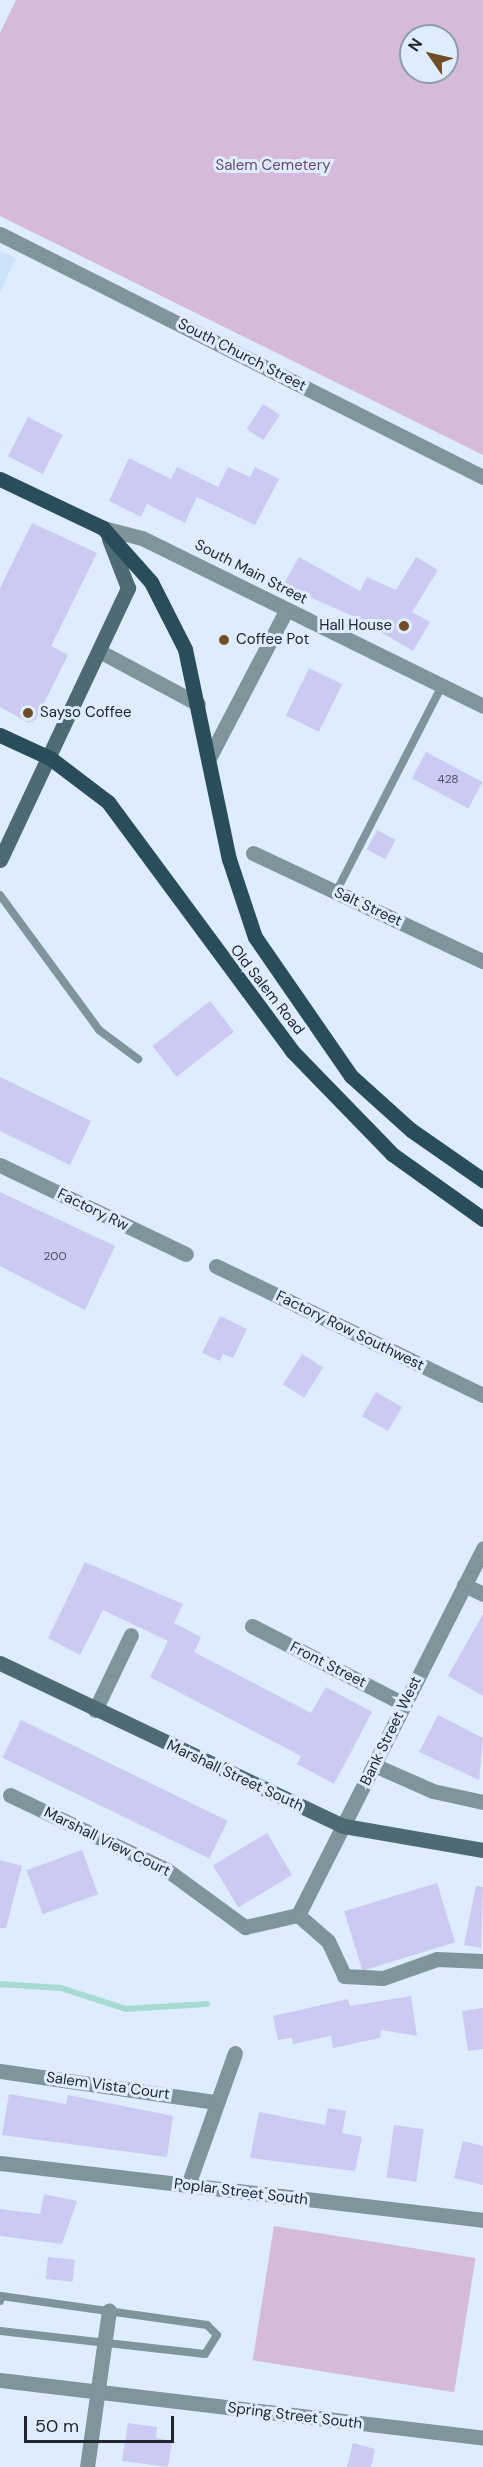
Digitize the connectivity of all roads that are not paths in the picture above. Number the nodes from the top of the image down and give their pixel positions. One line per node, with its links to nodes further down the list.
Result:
1 (0, 234): 2 (street, South Church Street)
2 (483, 477)
3 (0, 479): 4 (main road, South Main Street)
4 (103, 528): 5 (street, South Main Street); 6 (main road); 8 (main road, Old Salem Road)
5 (286, 611): 7 (street, South Main Street); 12 (street)
6 (101, 652): 8 (street); 11 (main road)
7 (442, 686): 9 (street, South Main Street); 15 (lane)
8 (198, 704): 12 (main road, Old Salem Road)
9 (483, 706)
10 (0, 735): 11 (main road, Old Salem Road)
11 (50, 758): 14 (main road); 21 (main road, Old Salem Road)
12 (209, 758): 20 (main road, Old Salem Road)
13 (253, 852): 15 (street, Salt Street)
14 (0, 860)
15 (336, 892): 17 (street, Salt Street)
16 (0, 895): 18 (lane)
17 (483, 962)
18 (138, 1059)
19 (0, 1165): 22 (street, Factory Rw)
20 (483, 1180)
21 (483, 1219)
22 (186, 1254)
23 (216, 1266): 24 (street, Factory Row Southwest)
24 (483, 1395)
25 (483, 1548): 26 (street, Bank Street West)
26 (464, 1585): 27 (street); 31 (street, Bank Street West)
27 (483, 1594)
28 (252, 1626): 31 (street, Front Street)
29 (131, 1635): 32 (street)
30 (0, 1663): 32 (main road, Marshall Street South)
31 (404, 1704): 33 (street, Bank Street West)
32 (95, 1710): 36 (main road, Marshall Street South)
33 (374, 1765): 35 (street); 36 (street, Bank Street West)
34 (10, 1795): 38 (street, Marshall View Court)
35 (483, 1802)
36 (344, 1826): 37 (main road, Marshall Street South); 38 (street, Bank Street West)
37 (483, 1850)
38 (298, 1915): 39 (street)
39 (483, 1961)
40 (235, 2054): 42 (street)
41 (0, 2072): 42 (street, Salem Vista Court)
42 (216, 2102): 44 (street)
43 (0, 2163): 44 (street, Poplar Street South)
44 (188, 2185): 45 (street, Poplar Street South)
45 (483, 2220)
46 (0, 2298): 47 (lane)
47 (109, 2311): 49 (street); 49 (lane)
48 (0, 2331): 49 (lane)
49 (103, 2343): 51 (street)
50 (0, 2380): 51 (street, Spring Street South)
51 (94, 2393): 52 (street, Spring Street South); 53 (street)
52 (483, 2438)
53 (87, 2467)

